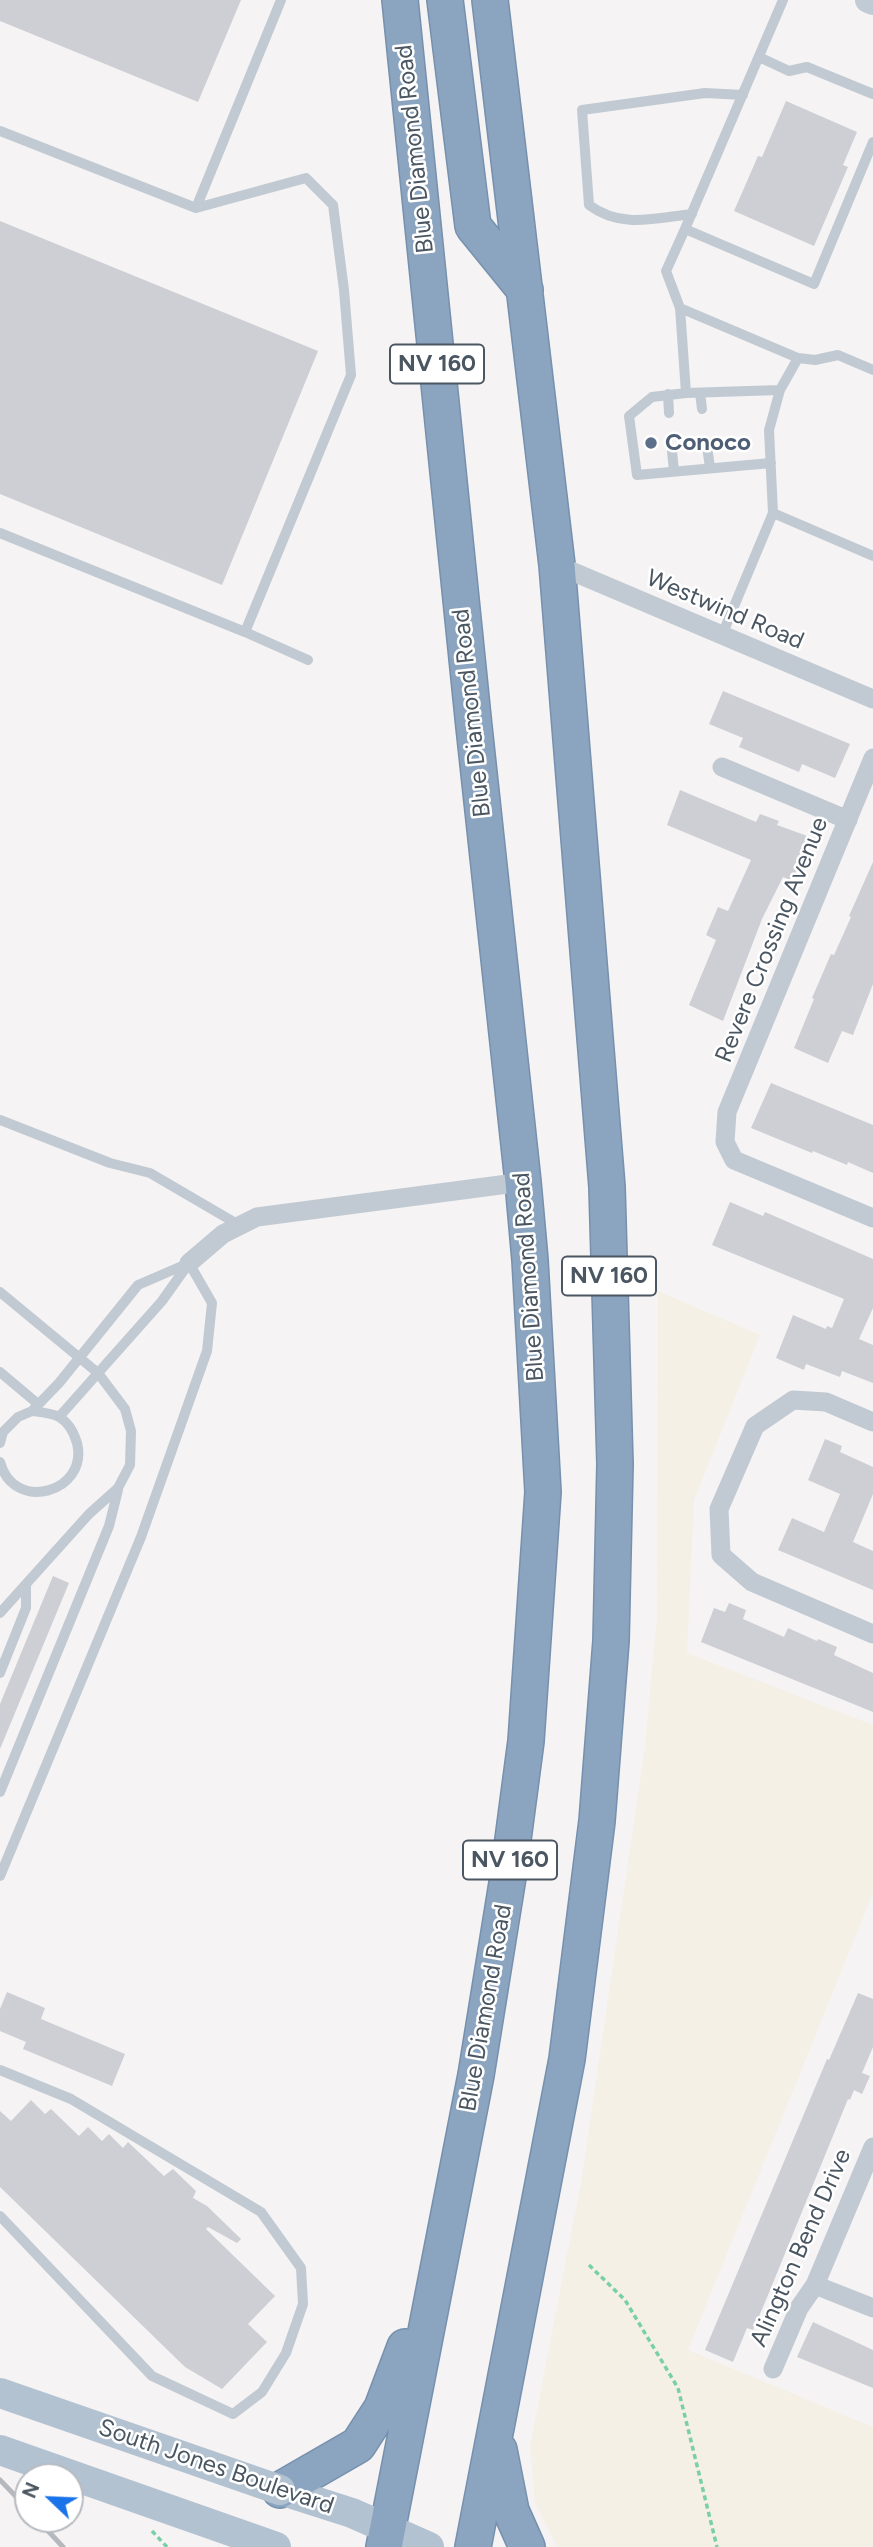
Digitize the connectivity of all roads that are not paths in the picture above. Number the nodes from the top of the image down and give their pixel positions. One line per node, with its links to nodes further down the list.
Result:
1 (281, 0): 13 (lane)
2 (400, 0): 43 (highway, Blue Diamond Road / NV 160)
3 (445, 0): 16 (highway)
4 (490, 0): 16 (highway, NV 160)
5 (783, 0): 8 (lane)
6 (868, 0): 7 (street)
7 (873, 2)
8 (759, 57): 9 (lane); 10 (lane)
9 (743, 94): 14 (lane); 14 (lane)
10 (873, 94)
11 (0, 131): 13 (lane)
12 (873, 142): 15 (lane)
13 (196, 208): 35 (lane)
14 (692, 215): 15 (lane)
15 (685, 229): 17 (lane)
16 (524, 290): 34 (highway, NV 160)
17 (680, 308): 18 (lane); 21 (lane)
18 (798, 358): 19 (lane); 20 (lane)
19 (873, 370)
20 (780, 390): 22 (lane); 28 (lane)
21 (686, 393): 22 (lane); 23 (lane)
22 (701, 393): 24 (lane)
23 (667, 394): 25 (lane); 30 (lane)
24 (702, 409)
25 (669, 413)
26 (707, 446): 29 (lane)
27 (672, 451): 30 (lane)
28 (771, 463): 29 (lane); 31 (lane)
29 (710, 468): 30 (lane)
30 (674, 471)
31 (774, 513): 33 (lane); 36 (lane)
32 (0, 533): 35 (lane)
33 (873, 556)
34 (557, 565): 36 (street, Westwind Road); 71 (highway, NV 160)
35 (245, 632): 37 (lane)
36 (722, 635): 38 (street, Westwind Road)
37 (308, 660)
38 (873, 699)
39 (873, 758): 41 (street, Revere Crossing Avenue)
40 (722, 767): 41 (street)
41 (848, 820): 44 (street, Revere Crossing Avenue)
42 (0, 1120): 45 (lane)
43 (523, 1182): 45 (street); 66 (highway, Blue Diamond Road / NV 160)
44 (873, 1218)
45 (239, 1226): 46 (street)
46 (188, 1263): 48 (lane); 50 (lane); 62 (lane)
47 (0, 1292): 48 (lane)
48 (79, 1358): 50 (lane); 51 (lane)
49 (0, 1372): 51 (lane)
50 (98, 1373): 52 (lane); 56 (lane)
51 (35, 1407): 52 (lane); 54 (lane)
52 (59, 1417): 55 (lane)
53 (873, 1422): 59 (street)
54 (0, 1443)
55 (0, 1462)
56 (118, 1488): 57 (lane); 61 (lane)
57 (26, 1584): 58 (lane); 60 (lane)
58 (0, 1613)
59 (873, 1633)
60 (0, 1674)
61 (0, 1792)
62 (0, 1876)
63 (0, 2070): 65 (lane)
64 (873, 2147): 67 (street, Alington Bend Drive)
65 (0, 2216)
66 (445, 2228): 73 (highway); 74 (highway, Blue Diamond Road / NV 160)
67 (816, 2285): 68 (street); 69 (street, Alington Bend Drive)
68 (873, 2308)
69 (773, 2369)
70 (0, 2393): 73 (main road, South Jones Boulevard, bridge)
71 (495, 2434): 77 (highway, NV 160); 78 (highway)
72 (0, 2450): 75 (main road, bridge)
73 (280, 2490): 74 (main road, South Jones Boulevard)
74 (386, 2538): 76 (main road, South Jones Boulevard)
75 (276, 2547)
76 (429, 2547)
77 (473, 2547)
78 (527, 2547)

